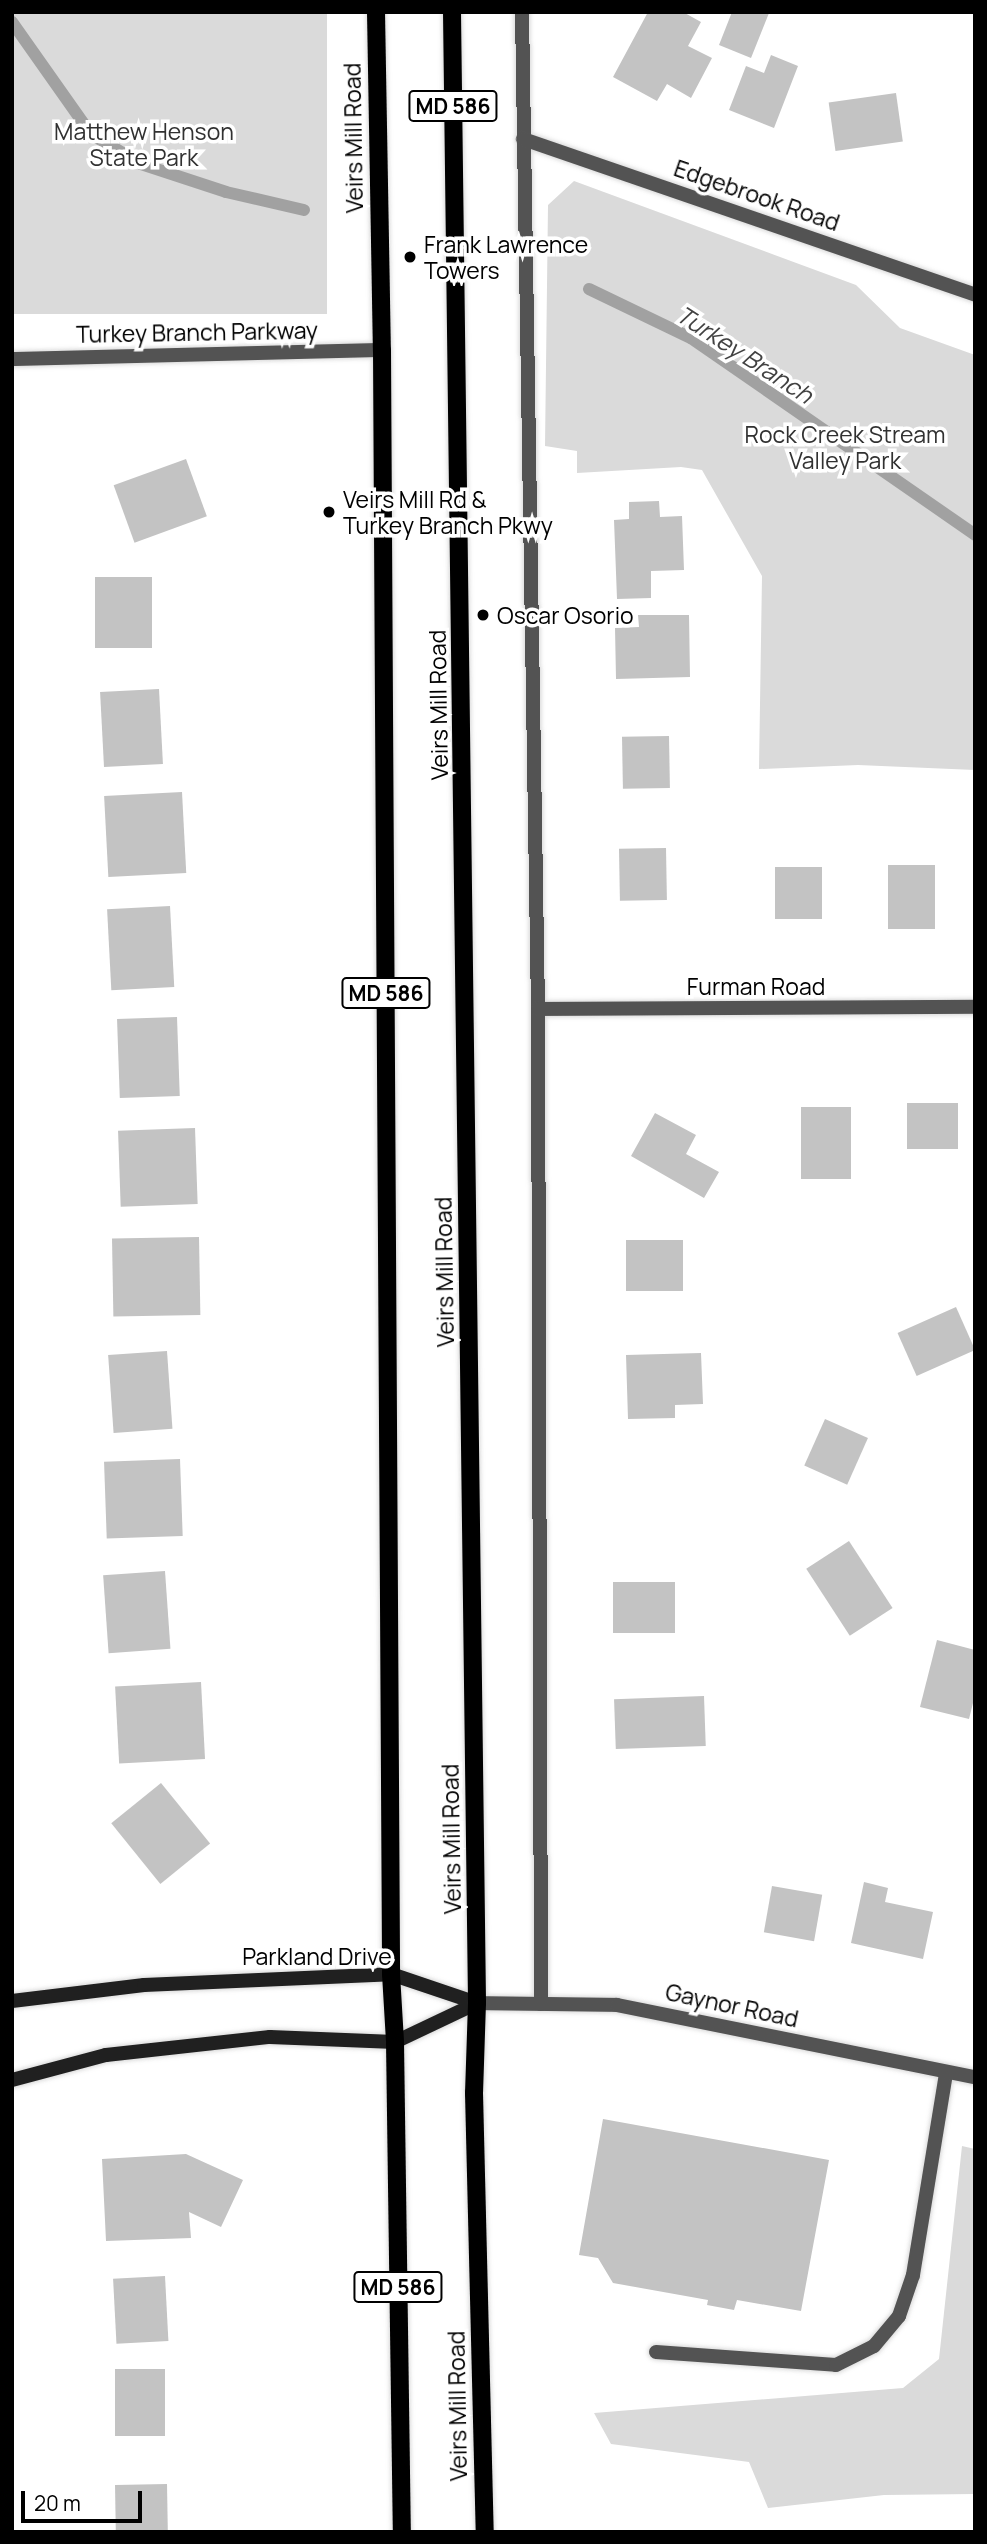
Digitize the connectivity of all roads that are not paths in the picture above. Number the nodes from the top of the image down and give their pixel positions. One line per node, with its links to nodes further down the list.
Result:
1 (376, 12): 6 (main road, Veirs Mill Road / MD 586)
2 (452, 12): 12 (main road, Veirs Mill Road / MD 586)
3 (522, 12): 4 (street)
4 (523, 139): 5 (street, Edgebrook Road); 9 (street)
5 (975, 295)
6 (382, 350): 7 (street, Turkey Branch Parkway); 10 (main road, Veirs Mill Road / MD 586)
7 (12, 359)
8 (975, 1007): 9 (street, Furman Road)
9 (538, 1010): 13 (street)
10 (391, 1974): 11 (street, Parkland Drive); 12 (street, Parkland Drive); 14 (main road, Veirs Mill Road / MD 586)
11 (12, 2001)
12 (477, 2003): 13 (street, Gaynor Road); 14 (street); 20 (main road, Veirs Mill Road / MD 586)
13 (541, 2004): 15 (street, Gaynor Road)
14 (396, 2042): 17 (street); 19 (main road, Veirs Mill Road / MD 586)
15 (946, 2073): 16 (street, Gaynor Road); 18 (street)
16 (975, 2077)
17 (12, 2080)
18 (656, 2352)
19 (402, 2532)
20 (485, 2532)

